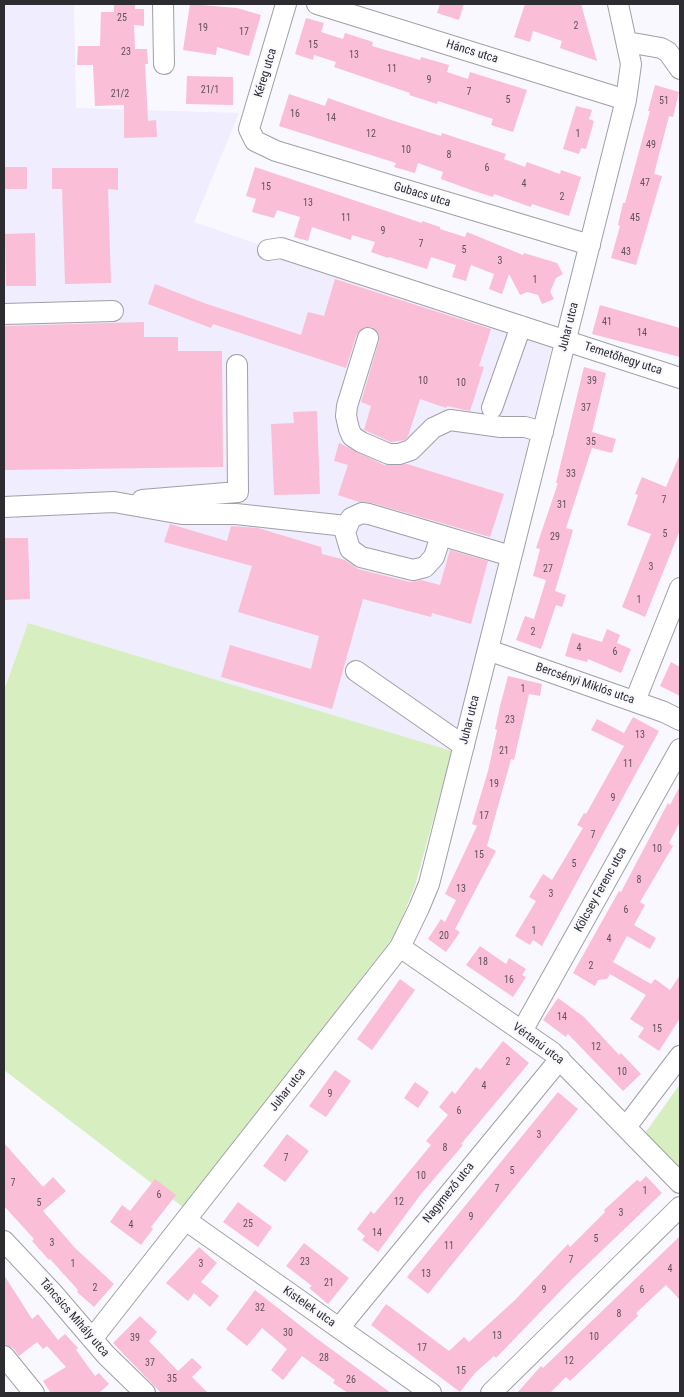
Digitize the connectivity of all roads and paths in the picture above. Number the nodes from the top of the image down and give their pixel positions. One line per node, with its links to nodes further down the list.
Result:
1 (163, 4): 6 (street)
2 (286, 4): 9 (street, Kéreg utca)
3 (317, 4): 8 (street, Háncs utca)
4 (618, 4): 5 (street, Juhar utca)
5 (627, 42): 7 (street); 8 (street, Juhar utca)
6 (164, 64)
7 (680, 69)
8 (626, 100): 10 (street, Juhar utca)
9 (254, 141): 10 (street, Gubacs utca)
10 (590, 245): 16 (street, Juhar utca)
11 (268, 250): 14 (street, Temetőhegy utca)
12 (113, 310): 13 (street)
13 (4, 314)
14 (521, 326): 16 (street, Temetőhegy utca); 19 (street)
15 (368, 338): 20 (street)
16 (566, 341): 18 (street, Temetőhegy utca); 20 (street, Juhar utca)
17 (237, 365): 21 (street)
18 (680, 378)
19 (492, 408)
20 (543, 432): 25 (street, Juhar utca)
21 (114, 502): 22 (street); 23 (street)
22 (4, 506)
23 (346, 526): 24 (street); 24 (street)
24 (441, 536): 25 (street)
25 (511, 556): 27 (street, Juhar utca)
26 (680, 588): 29 (street)
27 (488, 650): 29 (street, Bercsényi Miklós utca); 31 (street, Juhar utca)
28 (356, 671): 31 (street)
29 (635, 701): 30 (street, Bercsényi Miklós utca)
30 (680, 720)
31 (464, 746): 33 (street, Juhar utca)
32 (680, 750): 34 (street, Kölcsey Ferenc utca)
33 (400, 947): 34 (street, Vértanú utca); 40 (street, Juhar utca)
34 (522, 1031): 36 (street, Vértanú utca)
35 (680, 1056): 37 (street)
36 (560, 1059): 37 (street, Vértanú utca); 42 (street, Nagymező utca)
37 (626, 1127): 38 (street, Vértanú utca)
38 (680, 1183)
39 (680, 1207): 48 (street)
40 (187, 1221): 42 (street, Kistelek utca); 43 (street, Juhar utca)
41 (4, 1241): 43 (street, Táncsics Mihály utca)
42 (339, 1328): 47 (street, Kistelek utca)
43 (92, 1339): 46 (street, Táncsics Mihály utca)
44 (4, 1356): 45 (street)
45 (34, 1393)
46 (145, 1393)
47 (431, 1393)
48 (491, 1393)

